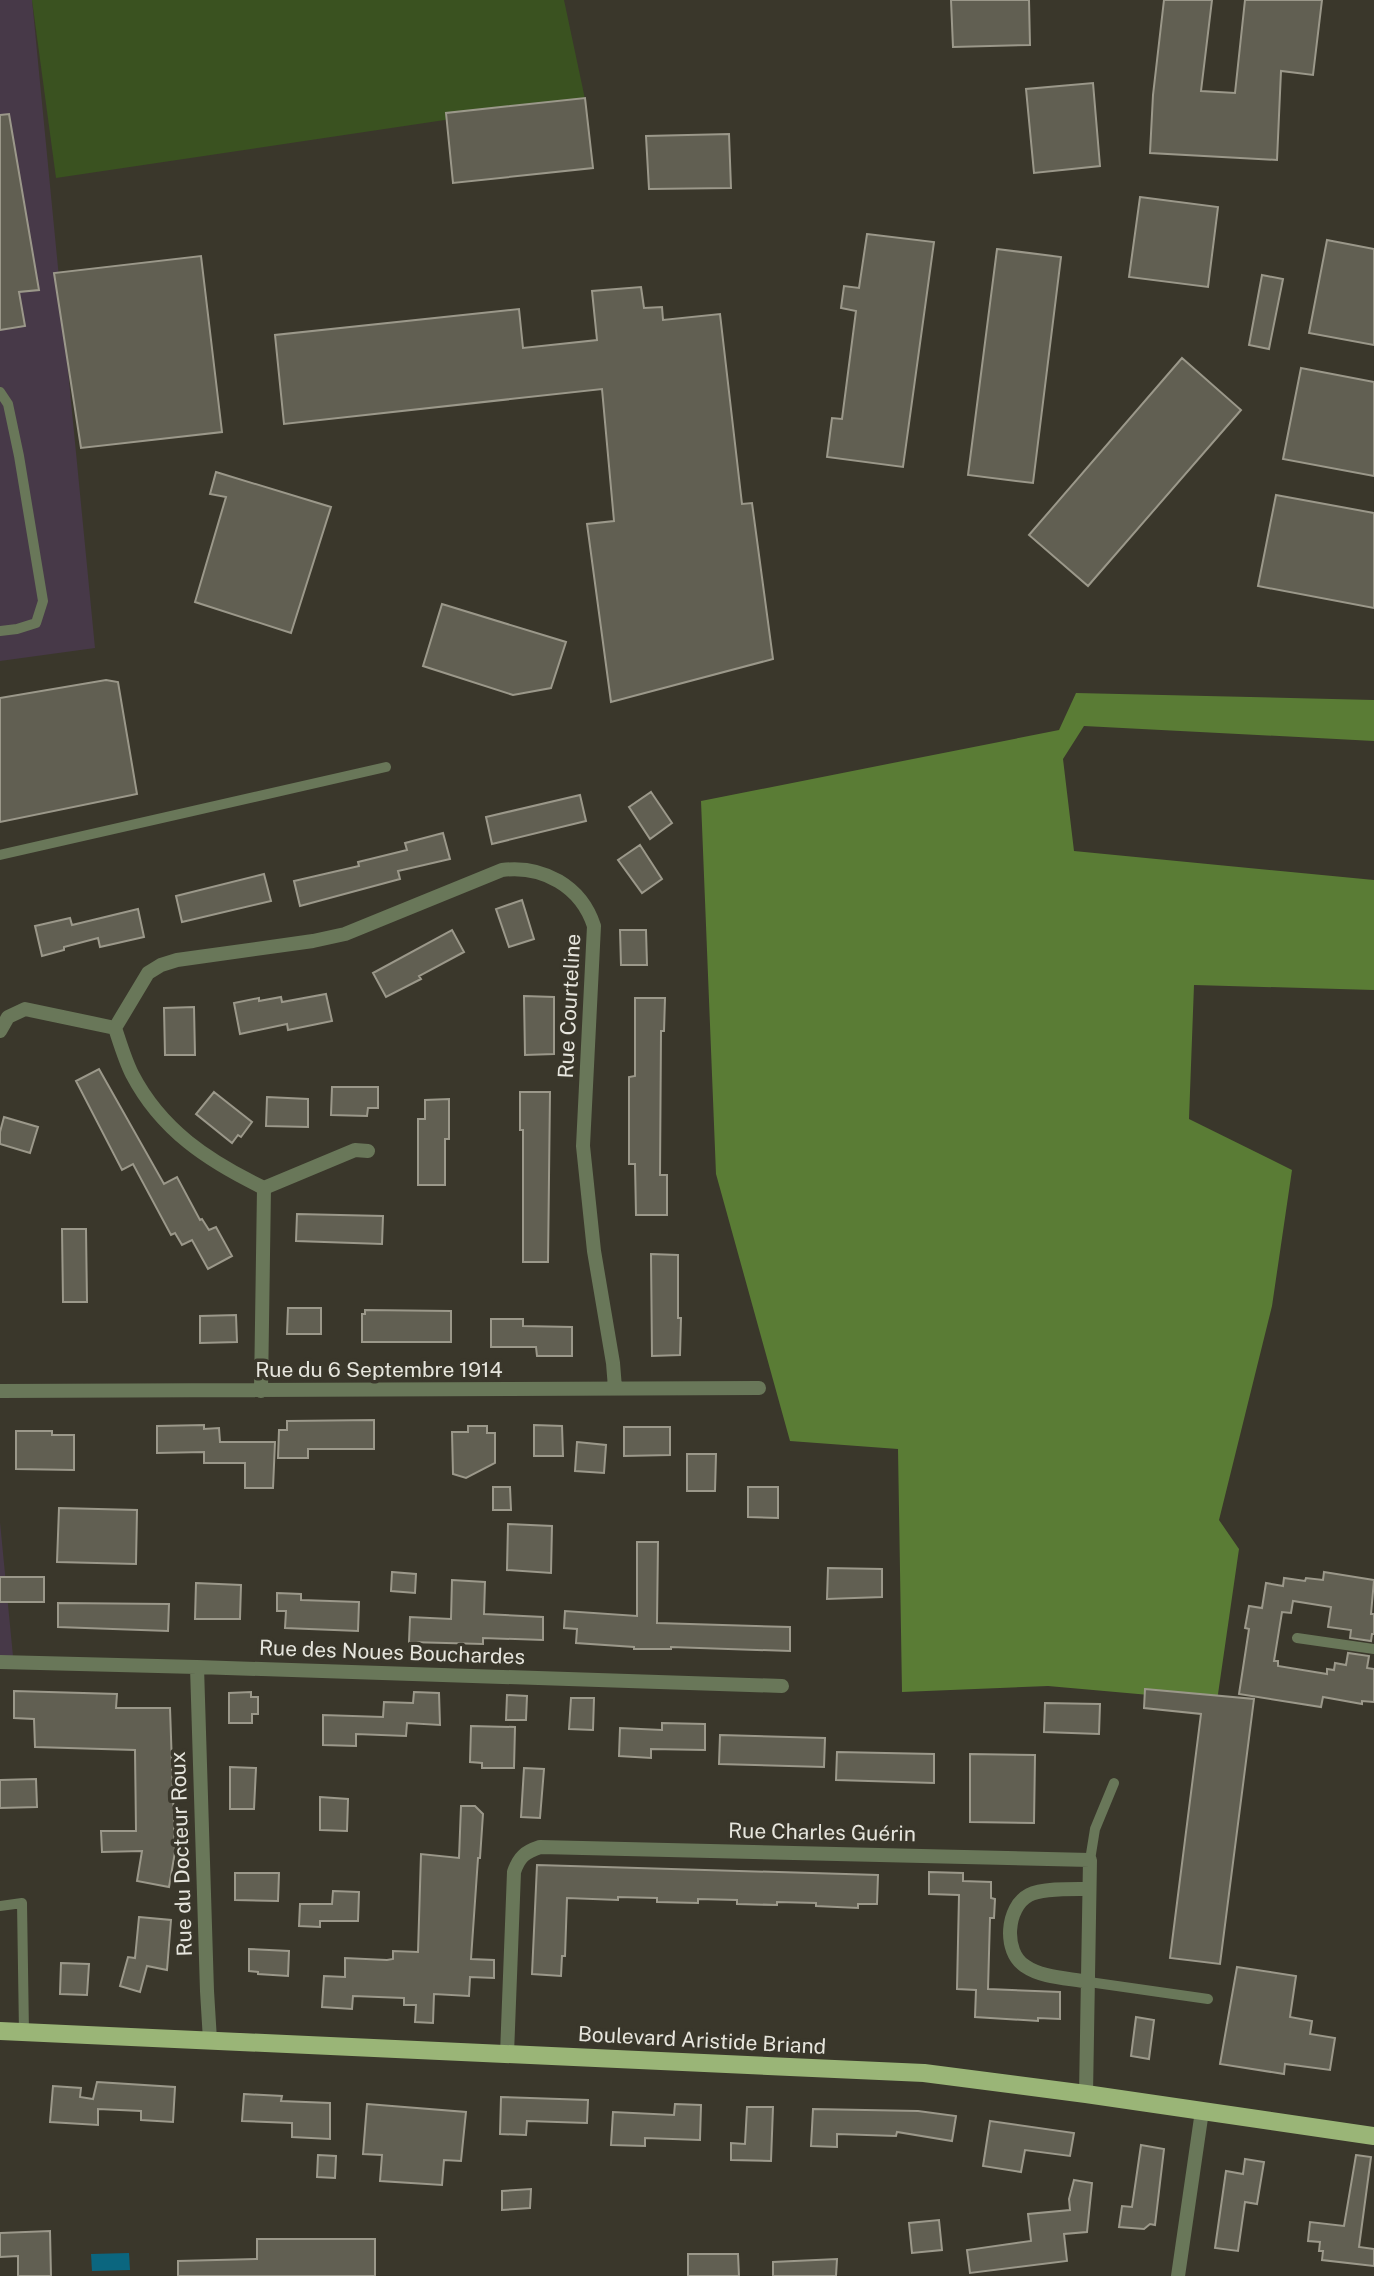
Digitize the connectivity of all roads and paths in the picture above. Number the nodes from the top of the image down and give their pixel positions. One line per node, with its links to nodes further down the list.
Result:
1 (0, 392): 2 (lane)
2 (0, 631)
3 (386, 767): 4 (lane)
4 (0, 855)
5 (115, 1028): 6 (street); 8 (street); 9 (street, Rue Courteline)
6 (0, 1031)
7 (368, 1152): 8 (street)
8 (264, 1188): 12 (street)
9 (615, 1388): 10 (street, Rue du 6 Septembre 1914); 12 (street, Rue du 6 Septembre 1914)
10 (759, 1388)
11 (0, 1391): 12 (street, Rue du 6 Septembre 1914)
12 (261, 1391)
13 (1297, 1638): 14 (lane)
14 (1374, 1649)
15 (0, 1662): 16 (street, Rue des Noues Bouchardes)
16 (197, 1667): 17 (street, Rue des Noues Bouchardes); 27 (street, Rue du Docteur Roux)
17 (782, 1686)
18 (1114, 1783): 19 (lane)
19 (1090, 1860): 20 (street); 28 (street, Rue Charles Guérin)
20 (1089, 1888): 22 (street); 22 (street)
21 (0, 1906): 25 (lane)
22 (1089, 1982): 23 (lane); 29 (street)
23 (1208, 1999)
24 (0, 2031): 25 (main road)
25 (24, 2033): 26 (main road); 27 (main road, Boulevard Aristide Briand)
26 (0, 2038)
27 (210, 2040): 28 (main road, Boulevard Aristide Briand)
28 (507, 2054): 29 (main road, Boulevard Aristide Briand)
29 (1086, 2094): 30 (main road, Boulevard Aristide Briand)
30 (1202, 2111): 31 (main road, Boulevard Aristide Briand); 32 (street)
31 (1374, 2136)
32 (1178, 2276)

